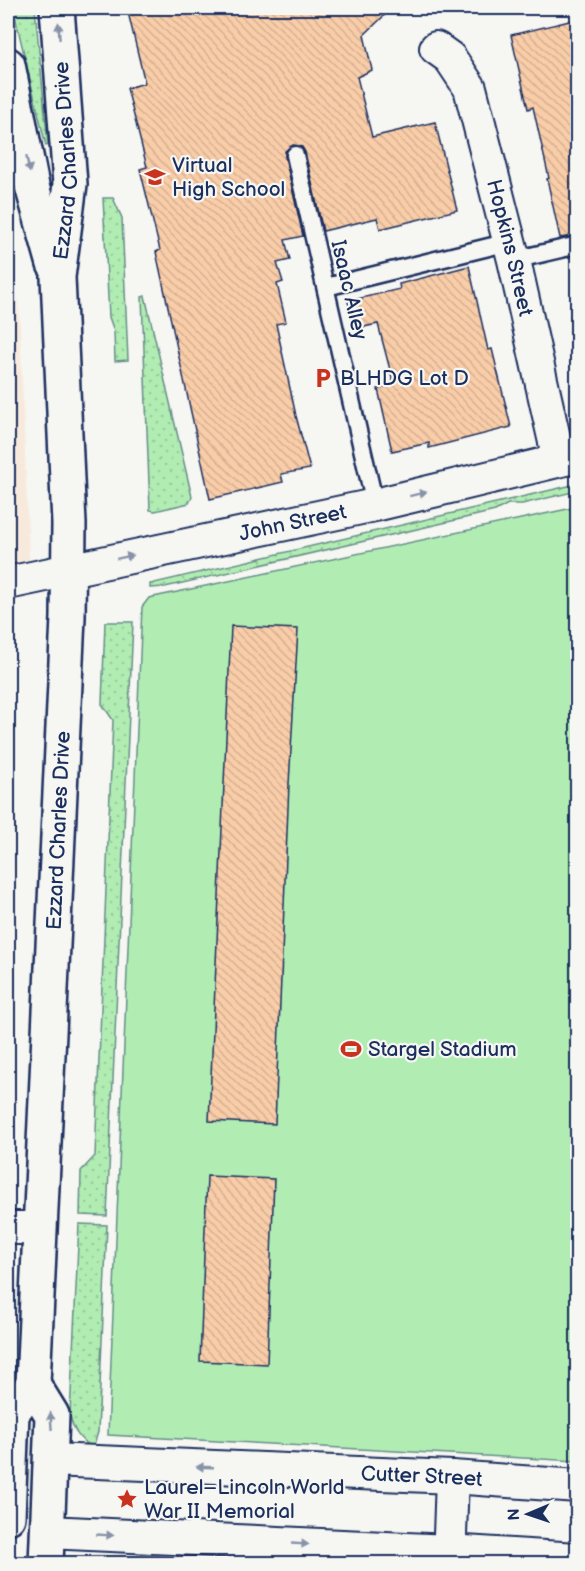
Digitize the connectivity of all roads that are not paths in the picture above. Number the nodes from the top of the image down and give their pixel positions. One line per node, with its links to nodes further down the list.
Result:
1 (57, 8): 7 (main road, Ezzard Charles Drive, one-way to 1)
2 (436, 48): 6 (street, Hopkins Street)
3 (8, 65): 7 (main road, Ezzard Charles Drive, one-way to 7)
4 (295, 155): 8 (lane, Isaac Alley)
5 (578, 245): 6 (lane)
6 (512, 251): 8 (lane); 9 (street, Hopkins Street)
7 (58, 277): 11 (main road, Ezzard Charles Drive)
8 (326, 287): 10 (lane, Isaac Alley)
9 (568, 458): 10 (street, John Street, one-way to 9)
10 (375, 505): 11 (street, John Street, one-way to 10)
11 (68, 569): 12 (street, John Street); 14 (main road, Ezzard Charles Drive)
12 (8, 583)
13 (8, 1228): 14 (street)
14 (40, 1228): 15 (main road, Ezzard Charles Drive)
15 (33, 1384): 16 (main road, one-way to 15); 19 (main road)
16 (50, 1460): 17 (street, Cutter Street, one-way to 16); 20 (main road)
17 (452, 1477): 18 (street, Cutter Street); 21 (street)
18 (578, 1486)
19 (8, 1517)
20 (46, 1548): 21 (street, one-way to 21)
21 (449, 1557): 22 (street)
22 (578, 1559)

